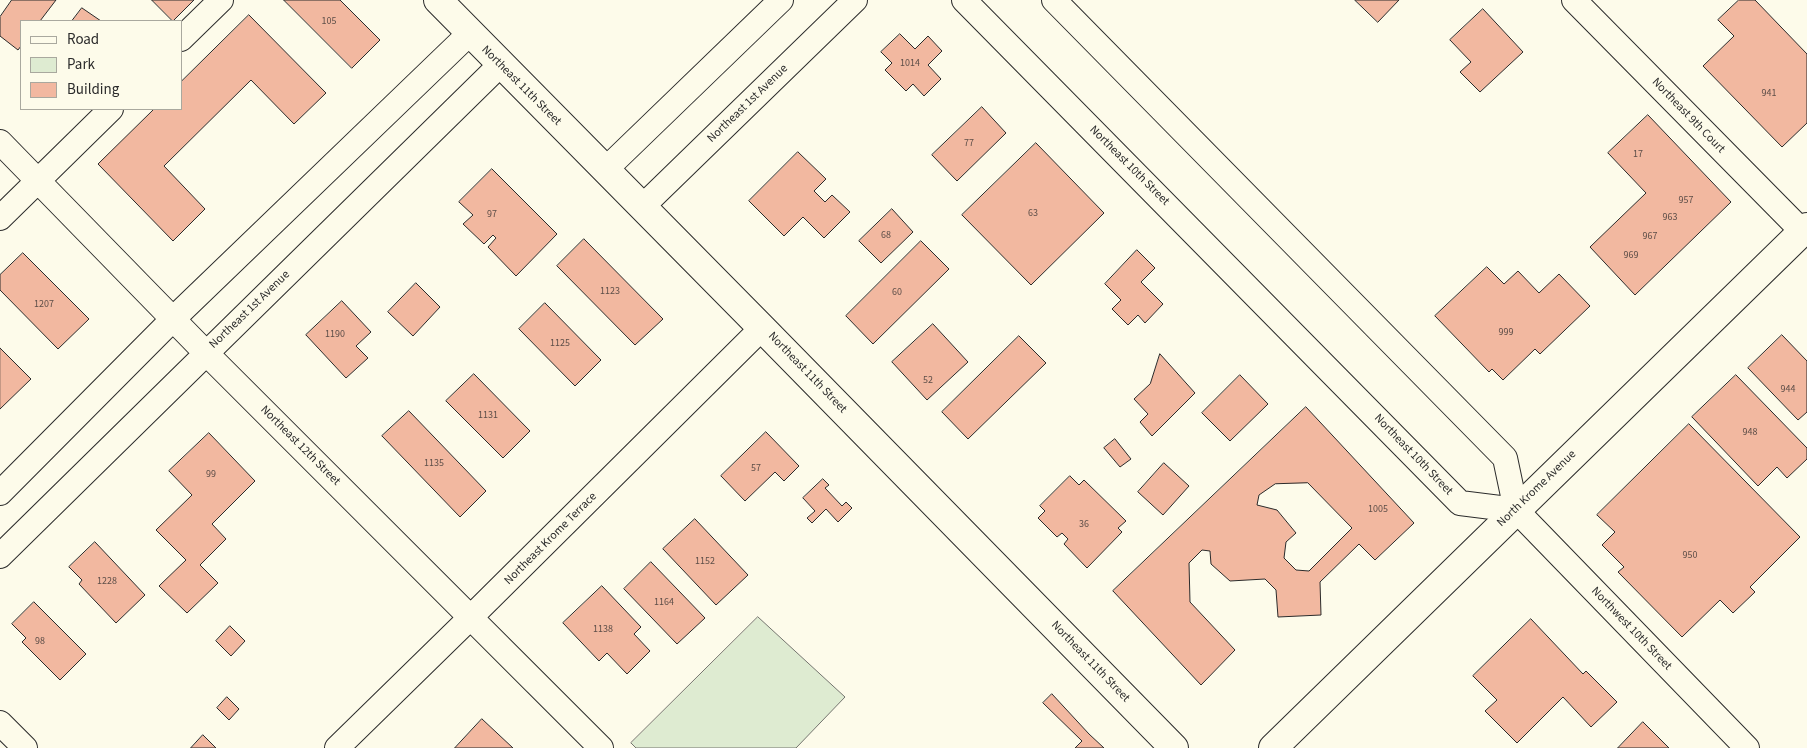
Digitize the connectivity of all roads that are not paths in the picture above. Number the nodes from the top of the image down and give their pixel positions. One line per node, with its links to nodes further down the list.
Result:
1 (221, 0): 9 (street)
2 (438, 0): 8 (main road, Northeast 11th Street)
3 (781, 0): 13 (street)
4 (854, 0): 15 (street, Northeast 1st Avenue)
5 (964, 0): 22 (street, Northeast 10th Street)
6 (1054, 0): 22 (street)
7 (1574, 0): 17 (street, Northeast 9th Court)
8 (470, 34): 10 (main road, Northeast 11th Street); 18 (street)
9 (182, 39)
10 (501, 64): 13 (main road, Northeast 11th Street); 20 (street, Northeast 1st Avenue)
11 (110, 110): 14 (street)
12 (0, 142): 14 (street, Northeast 12th Street)
13 (605, 170): 15 (main road, Northeast 11th Street)
14 (38, 181): 16 (street); 18 (street, Northeast 12th Street)
15 (642, 208): 19 (main road, Northeast 11th Street)
16 (0, 218)
17 (1805, 229): 22 (main road, North Krome Avenue)
18 (173, 319): 20 (street, Northeast 12th Street); 21 (street)
19 (762, 328): 24 (street, Northeast Krome Terrace); 29 (main road, Northeast 11th Street)
20 (206, 353): 23 (street, Northeast 1st Avenue); 24 (street, Northeast 12th Street)
21 (0, 493)
22 (1516, 510): 30 (main road, North Krome Avenue); 31 (street, Northwest 10th Street)
23 (0, 556)
24 (471, 618): 27 (street, Northeast Krome Terrace); 28 (street, Northeast 12th Street)
25 (0, 723): 26 (street)
26 (25, 748)
27 (337, 748)
28 (600, 748)
29 (1174, 748)
30 (1273, 748)
31 (1747, 748)

